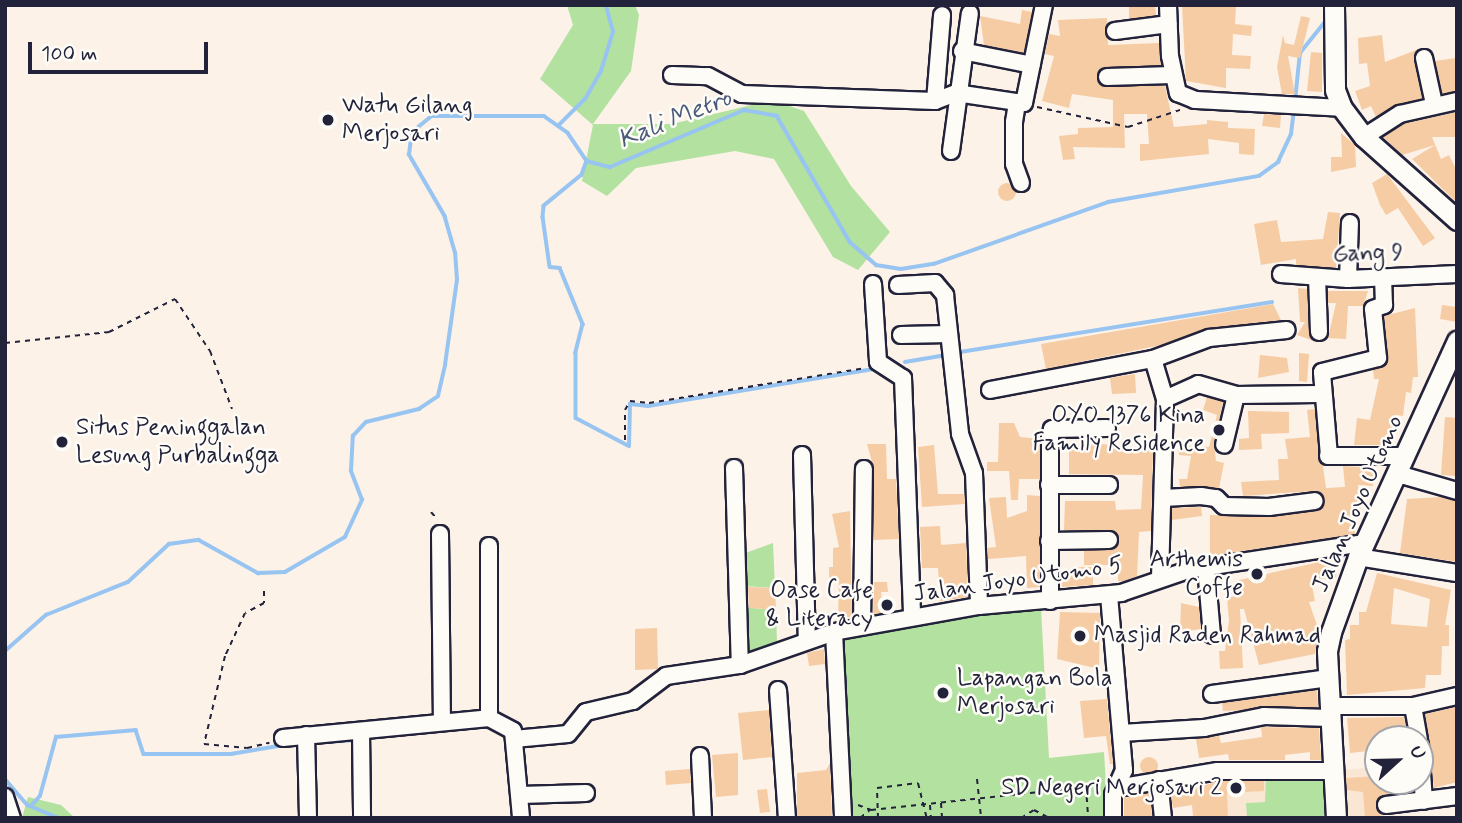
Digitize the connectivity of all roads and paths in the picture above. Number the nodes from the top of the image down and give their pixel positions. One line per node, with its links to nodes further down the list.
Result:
1 (1044, 5): 10 (street)
2 (1168, 5): 6 (street)
3 (1334, 5): 20 (main road)
4 (970, 13): 8 (street)
5 (942, 15): 16 (street)
6 (1169, 24): 7 (street); 12 (street)
7 (1115, 31)
8 (962, 51): 10 (street); 14 (street)
9 (1424, 58): 19 (street)
10 (1032, 65): 18 (street)
11 (672, 75): 16 (street)
12 (1172, 75): 13 (street); 15 (street)
13 (1107, 76)
14 (956, 93): 16 (street); 18 (street); 22 (street)
15 (1195, 100): 18 (path); 20 (street)
16 (935, 101)
17 (1457, 101): 19 (street)
18 (1021, 103): 23 (street)
19 (1434, 104): 21 (street)
20 (1342, 108): 21 (main road)
21 (1364, 137): 24 (main road)
22 (951, 151)
23 (1021, 183)
24 (1457, 220)
25 (1350, 223): 30 (street)
26 (1280, 274): 28 (street, Gang 9)
27 (1457, 274): 29 (street, Gang 9)
28 (1317, 277): 30 (street, Gang 9); 34 (street)
29 (1383, 277): 30 (street, Gang 9); 50 (street)
30 (1348, 279)
31 (873, 284): 40 (street)
32 (898, 285): 35 (street)
33 (1287, 330): 39 (street)
34 (1319, 332)
35 (949, 334): 36 (street); 69 (street)
36 (901, 335)
37 (1457, 341): 50 (main road, Jalan Joyo Utomo)
38 (5, 343): 45 (path)
39 (1153, 359): 41 (street); 44 (street)
40 (879, 365): 47 (path); 70 (street)
41 (990, 390)
42 (1318, 394): 43 (street)
43 (1236, 395): 44 (street); 48 (street)
44 (1165, 399): 56 (street)
45 (232, 409)
46 (1107, 428): 53 (street)
47 (625, 440)
48 (1224, 445)
49 (802, 454): 74 (street)
50 (1402, 465): 55 (street); 62 (main road, Jalan Joyo Utomo)
51 (734, 468): 75 (street)
52 (864, 469): 71 (street)
53 (1049, 485): 54 (street); 60 (street)
54 (1109, 485)
55 (1457, 491)
56 (1163, 498): 57 (street); 65 (street)
57 (1315, 501)
58 (440, 534): 83 (street)
59 (1109, 540): 60 (street)
60 (1049, 541): 68 (street)
61 (489, 546): 82 (street)
62 (1362, 550): 63 (street, Jalan Joyo Utomo 5); 64 (street, Jalan Joyo Utomo 5); 76 (main road, Jalan Joyo Utomo)
63 (1206, 566): 65 (street, Jalan Joyo Utomo 5); 72 (street)
64 (1457, 573)
65 (1160, 578): 67 (street, Jalan Joyo Utomo 5)
66 (264, 591): 88 (path)
67 (1109, 595): 68 (street, Jalan Joyo Utomo 5); 86 (street)
68 (1050, 601): 69 (street, Jalan Joyo Utomo 5)
69 (979, 606): 70 (street, Jalan Joyo Utomo 5)
70 (912, 616): 71 (street, Jalan Joyo Utomo 5)
71 (862, 626): 73 (street, Jalan Joyo Utomo 5)
72 (1212, 635)
73 (834, 637): 74 (street, Jalan Joyo Utomo 5); 113 (street)
74 (807, 640): 75 (street, Jalan Joyo Utomo 5)
75 (740, 665): 89 (street, Jalan Joyo Utomo 5)
76 (1329, 678): 78 (street); 81 (main road, Jalan Joyo Utomo)
77 (778, 690): 112 (street)
78 (1212, 695)
79 (1457, 696): 80 (street)
80 (1413, 706): 81 (street); 84 (street)
81 (1330, 712): 86 (street); 91 (main road, Jalan Joyo Utomo)
82 (489, 718): 83 (street); 89 (street)
83 (442, 720): 85 (street)
84 (1416, 725)
85 (361, 731): 87 (street); 109 (street)
86 (1121, 733): 94 (street)
87 (306, 735): 88 (street); 108 (street)
88 (283, 737)
89 (514, 739): 96 (street)
90 (700, 756): 111 (street)
91 (1332, 771): 93 (street); 125 (main road, Jalan Joyo Utomo)
92 (977, 779): 100 (path)
93 (1159, 780): 94 (street); 124 (street)
94 (1117, 788): 123 (street)
95 (586, 793): 96 (street)
96 (520, 795): 110 (street)
97 (1424, 795): 101 (street)
98 (1457, 796): 101 (street)
99 (5, 797): 107 (street)
100 (979, 798): 102 (path); 119 (path); 122 (path)
101 (1424, 801): 105 (street)
102 (940, 802): 104 (path); 118 (path)
103 (925, 804): 104 (path); 106 (path); 106 (path); 116 (path)
104 (930, 804): 117 (path)
105 (1386, 805)
106 (877, 809): 114 (path); 115 (path)
107 (12, 818)
108 (308, 818)
109 (362, 818)
110 (521, 818)
111 (703, 818)
112 (787, 818)
113 (843, 818)
114 (860, 818)
115 (878, 818)
116 (926, 818)
117 (931, 818)
118 (942, 818)
119 (981, 818)
120 (1021, 818): 121 (path)
121 (1049, 818)
122 (1088, 818)
123 (1113, 818)
124 (1163, 818)
125 (1336, 818)

